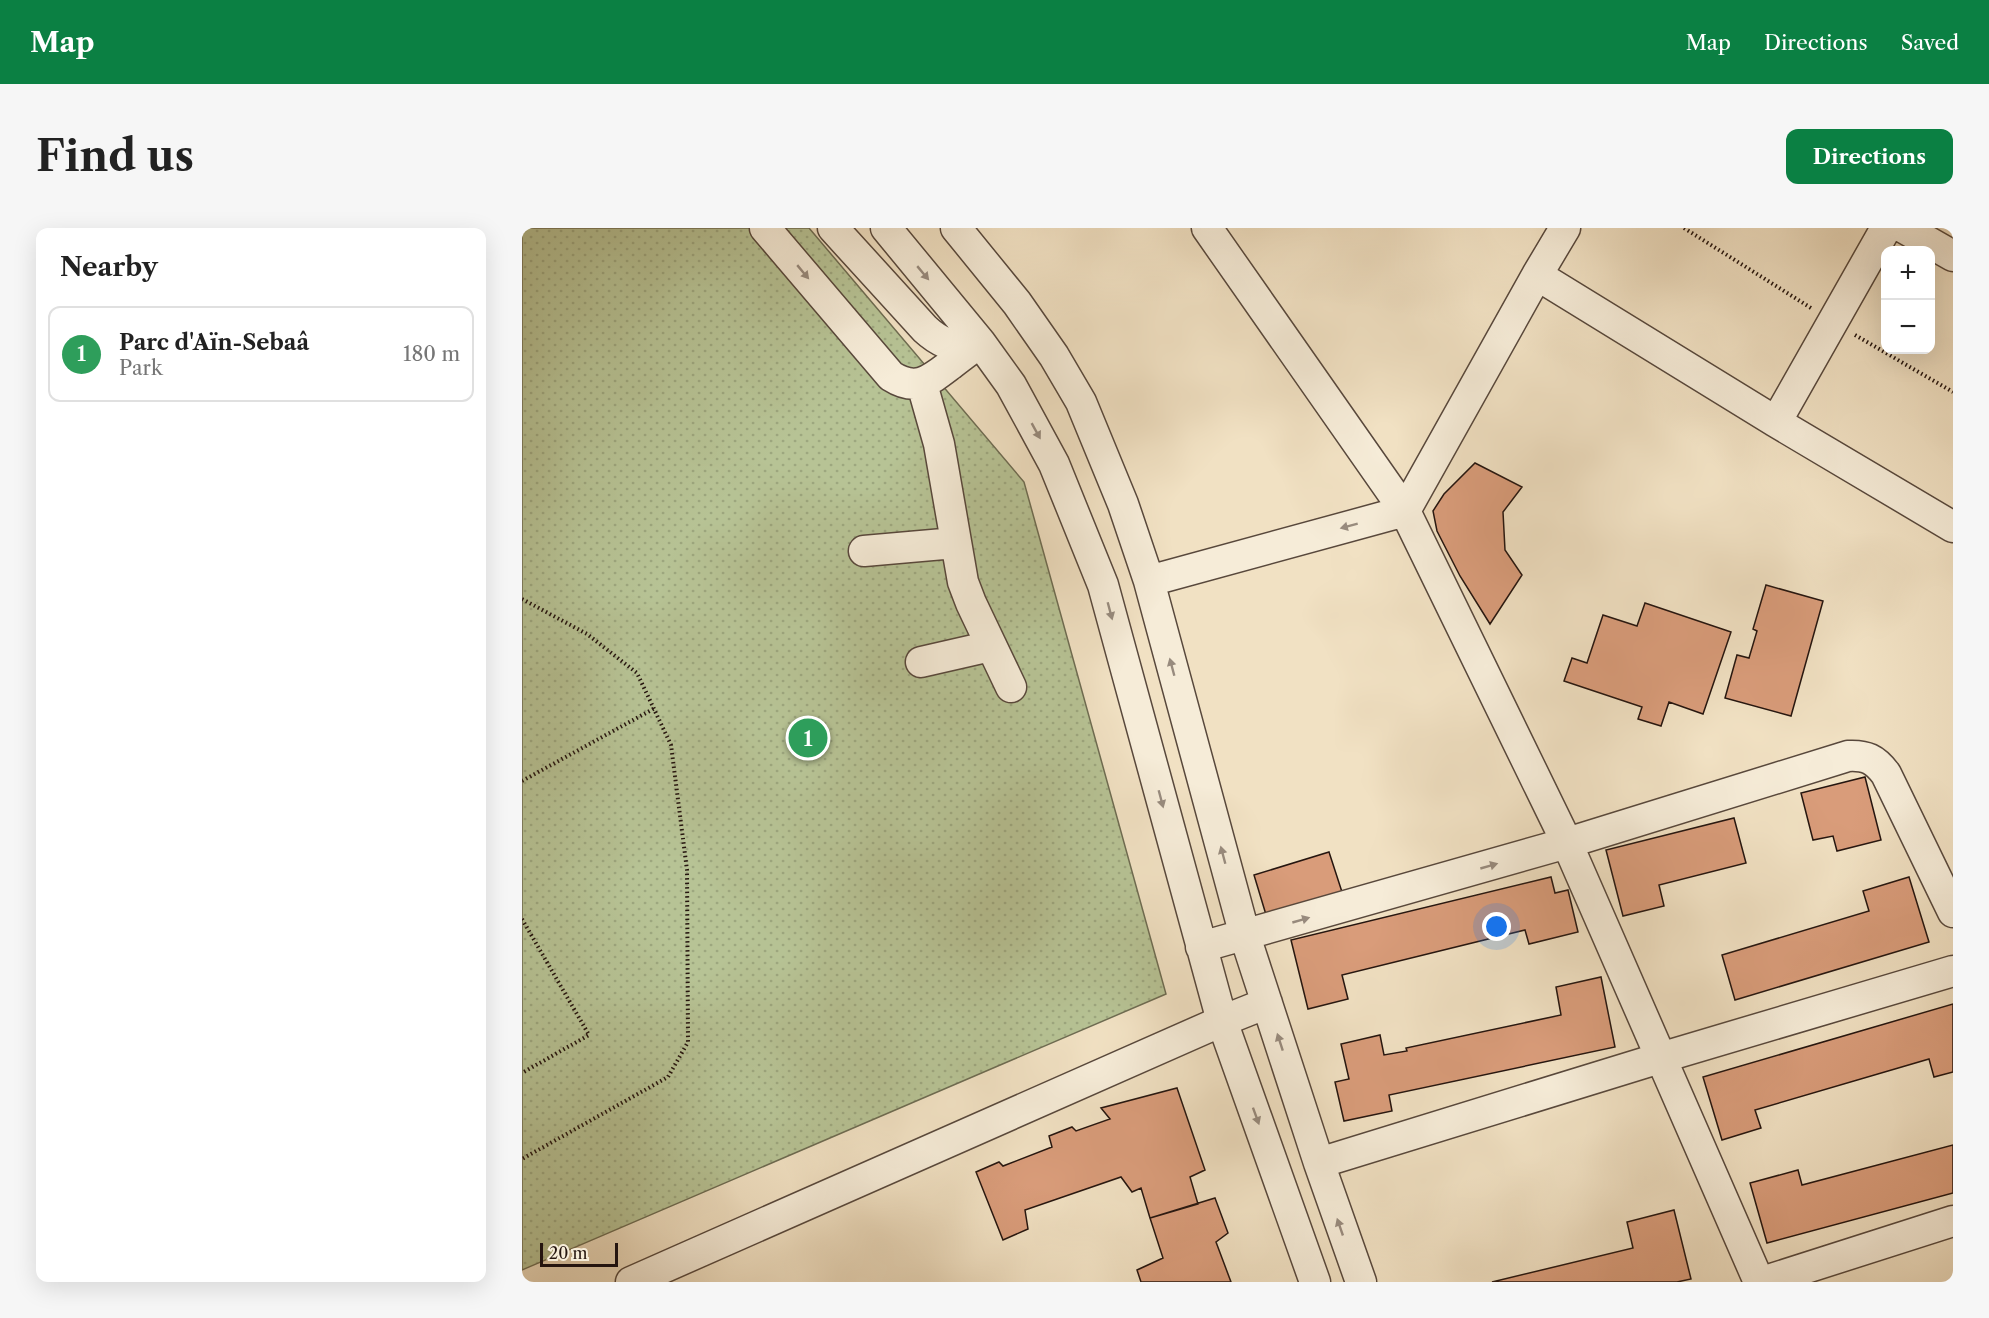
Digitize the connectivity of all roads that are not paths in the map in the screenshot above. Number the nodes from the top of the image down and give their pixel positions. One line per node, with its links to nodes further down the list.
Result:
1 (765, 228): 12 (street, one-way to 12)
2 (833, 228): 11 (street)
3 (886, 228): 11 (street, one-way to 11)
4 (956, 228): 18 (street)
5 (1207, 228): 14 (street)
6 (1565, 228): 10 (street)
7 (1886, 228): 13 (street)
8 (1904, 228): 9 (street)
9 (1953, 256)
10 (1537, 275): 13 (street); 14 (street)
11 (976, 345): 12 (street); 25 (street, one-way to 25)
12 (922, 384): 16 (street)
13 (1776, 422): 15 (street)
14 (1405, 511): 18 (street, one-way to 18); 22 (street)
15 (1953, 527)
16 (955, 543): 17 (street); 19 (street)
17 (864, 551)
18 (1149, 581): 24 (street, one-way to 18)
19 (991, 646): 20 (street); 21 (street)
20 (921, 662)
21 (1011, 687)
22 (1567, 843): 23 (street); 24 (street, one-way to 22); 29 (street)
23 (1953, 912)
24 (1245, 936): 25 (street); 27 (street)
25 (1201, 948): 28 (street)
26 (1953, 971): 29 (street)
27 (1267, 1003): 28 (street); 30 (street, one-way to 27)
28 (1222, 1021): 32 (street); 33 (street, one-way to 33)
29 (1660, 1058): 30 (street); 35 (street)
30 (1319, 1163): 34 (street, one-way to 30)
31 (1953, 1221): 35 (street)
32 (631, 1282)
33 (1315, 1282)
34 (1360, 1282)
35 (1761, 1282)

